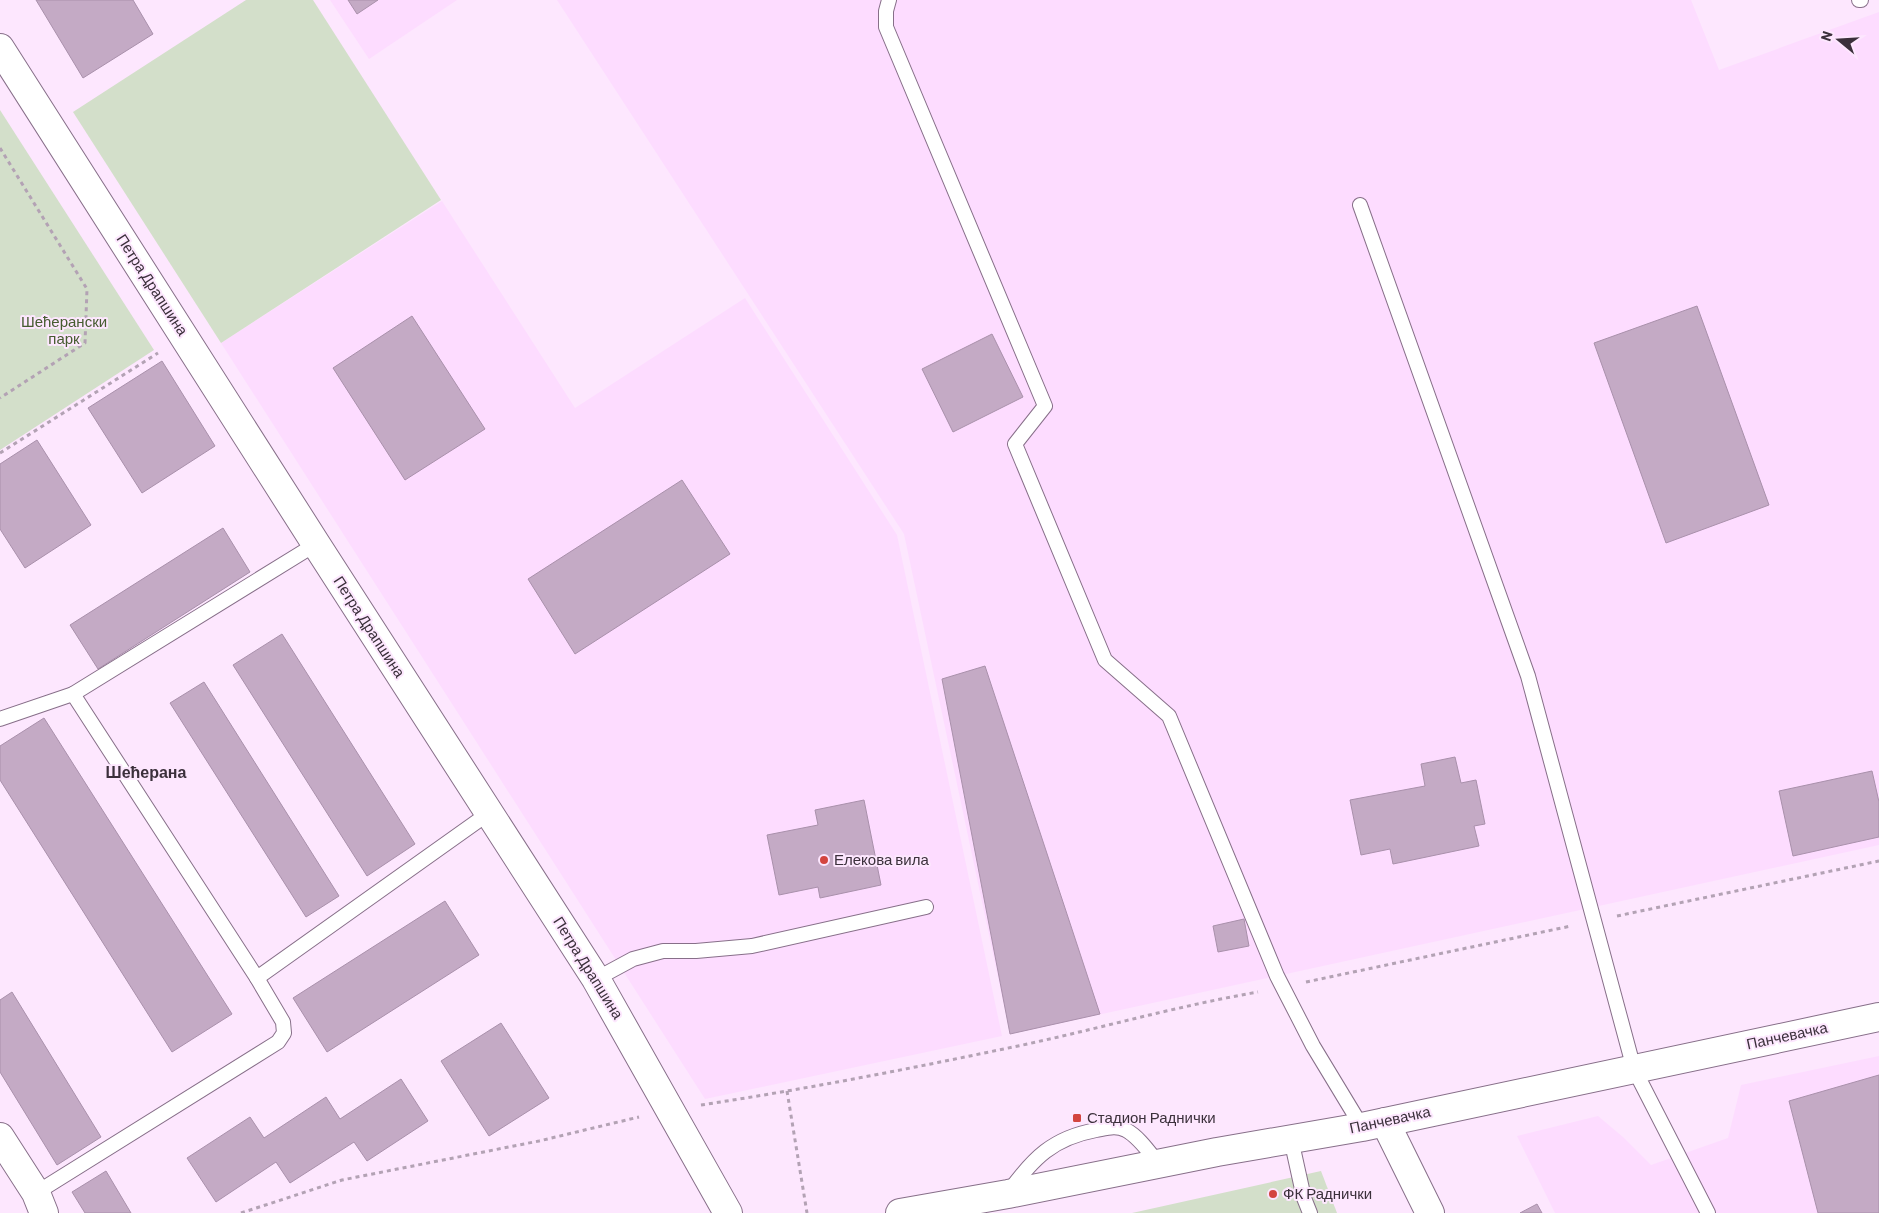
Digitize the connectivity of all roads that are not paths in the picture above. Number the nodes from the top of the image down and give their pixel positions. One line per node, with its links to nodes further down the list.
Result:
1 (889, 0): 13 (lane)
2 (0, 48): 4 (street, Петра Драпшина)
3 (1360, 205): 12 (lane)
4 (316, 544): 5 (lane); 7 (street, Петра Драпшина)
5 (73, 694): 6 (lane); 9 (lane)
6 (0, 719)
7 (489, 813): 9 (lane); 10 (street, Петра Драпшина)
8 (926, 907): 10 (lane)
9 (257, 978): 18 (lane)
10 (596, 979): 19 (street, Петра Драпшина)
11 (1879, 1017): 12 (street, Панчевачка)
12 (1634, 1069): 13 (street, Панчевачка); 23 (lane)
13 (1373, 1124): 15 (street, Панчевачка); 22 (street)
14 (0, 1137): 18 (street)
15 (1291, 1139): 16 (street, Панчевачка); 21 (lane)
16 (1158, 1164): 17 (street, Панчевачка); 17 (lane)
17 (1008, 1194): 20 (street, Панчевачка)
18 (40, 1203)
19 (728, 1213)
20 (900, 1213)
21 (1310, 1213)
22 (1430, 1213)
23 (1708, 1213)

